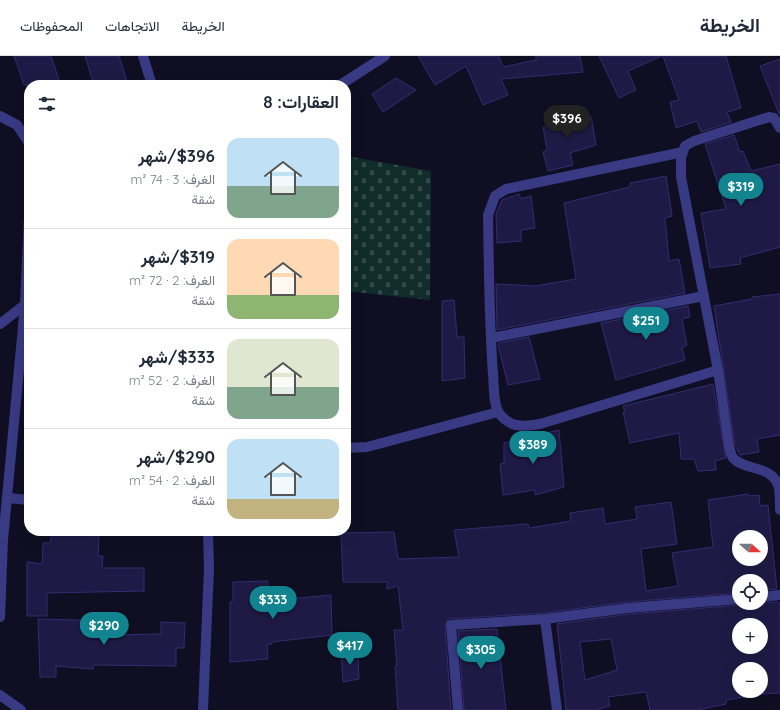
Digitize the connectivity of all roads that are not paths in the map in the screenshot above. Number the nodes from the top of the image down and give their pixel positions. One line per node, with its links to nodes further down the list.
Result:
1 (143, 56): 3 (street)
2 (382, 56): 4 (street)
3 (150, 80)
4 (347, 80)
5 (0, 116): 7 (street)
6 (780, 128): 8 (street)
7 (24, 136)
8 (683, 152): 9 (street); 12 (street)
9 (704, 296): 12 (street); 14 (street)
10 (24, 306): 11 (street)
11 (0, 324)
12 (491, 338): 15 (street)
13 (24, 355): 17 (street)
14 (718, 370): 15 (street); 19 (street)
15 (498, 412): 16 (street)
16 (351, 448)
17 (8, 498): 18 (street); 24 (street)
18 (24, 500)
19 (780, 510)
20 (208, 536): 28 (street)
21 (780, 595): 22 (street)
22 (768, 596)
23 (732, 600): 25 (street)
24 (0, 616)
25 (545, 619): 29 (street); 30 (street)
26 (0, 695): 27 (street)
27 (21, 710)
28 (202, 710)
29 (458, 710)
30 (557, 710)

